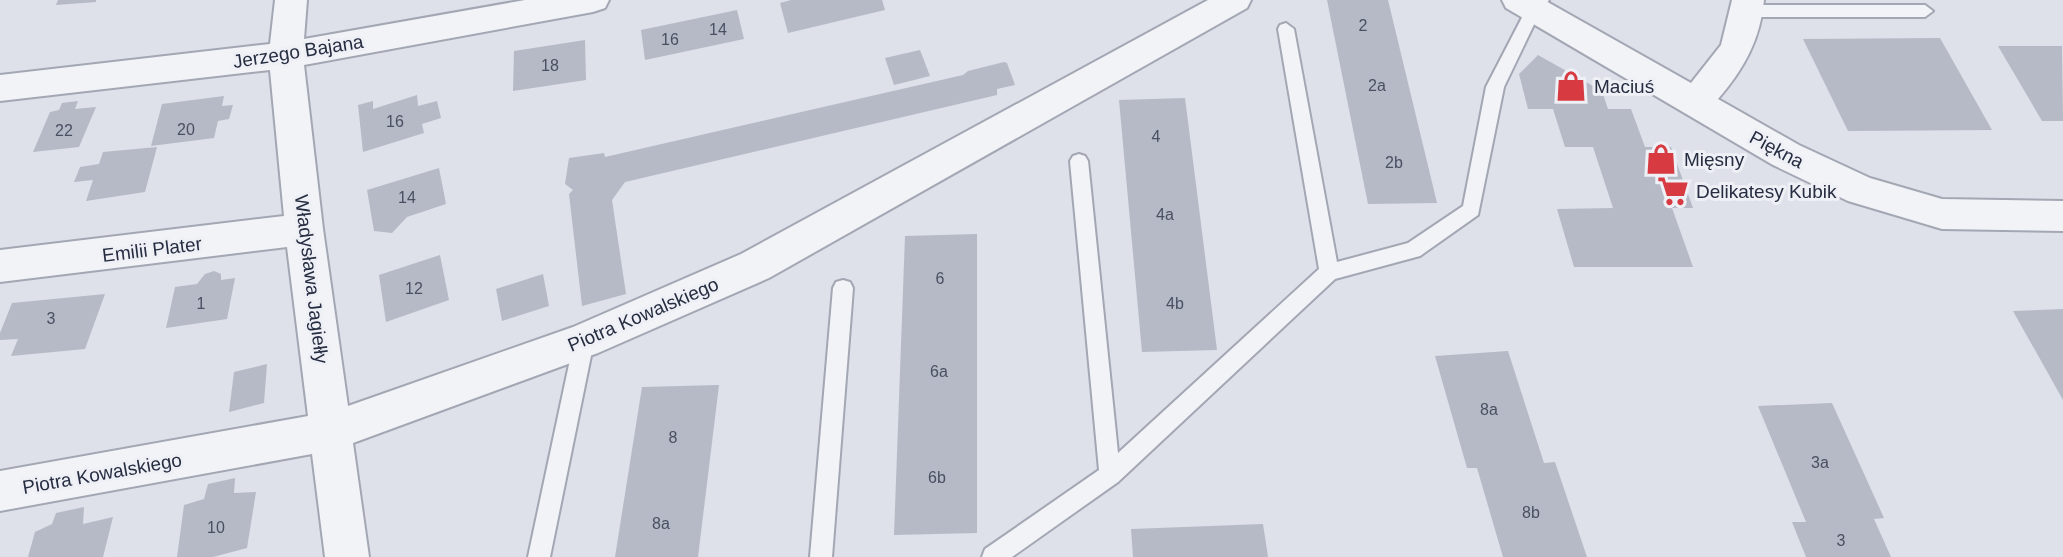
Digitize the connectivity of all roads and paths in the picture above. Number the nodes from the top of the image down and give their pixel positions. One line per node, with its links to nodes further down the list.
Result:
1 (291, 0): 8 (street, Władysława Jagiełły)
2 (593, 0): 8 (street, Jerzego Bajana)
3 (1235, 0): 17 (street, Piotra Kowalskiego)
4 (1531, 3): 10 (street, Piękna); 15 (lane)
5 (1748, 5): 6 (lane); 10 (street)
6 (1925, 11)
7 (1286, 29): 15 (lane)
8 (286, 55): 9 (street, Jerzego Bajana); 13 (street, Władysława Jagiełły)
9 (0, 88)
10 (1694, 103): 12 (street, Piękna)
11 (1079, 161): 19 (lane)
12 (2063, 216)
13 (304, 229): 14 (street, Emilii Plater); 18 (street, Władysława Jagiełły)
14 (0, 266)
15 (1329, 272): 19 (lane)
16 (843, 288): 23 (lane)
17 (584, 341): 18 (street, Piotra Kowalskiego); 22 (lane)
18 (332, 431): 20 (street, Piotra Kowalskiego); 21 (street, Władysława Jagiełły)
19 (1110, 475): 24 (lane)
20 (0, 491)
21 (347, 557)
22 (539, 557)
23 (821, 557)
24 (993, 557)

